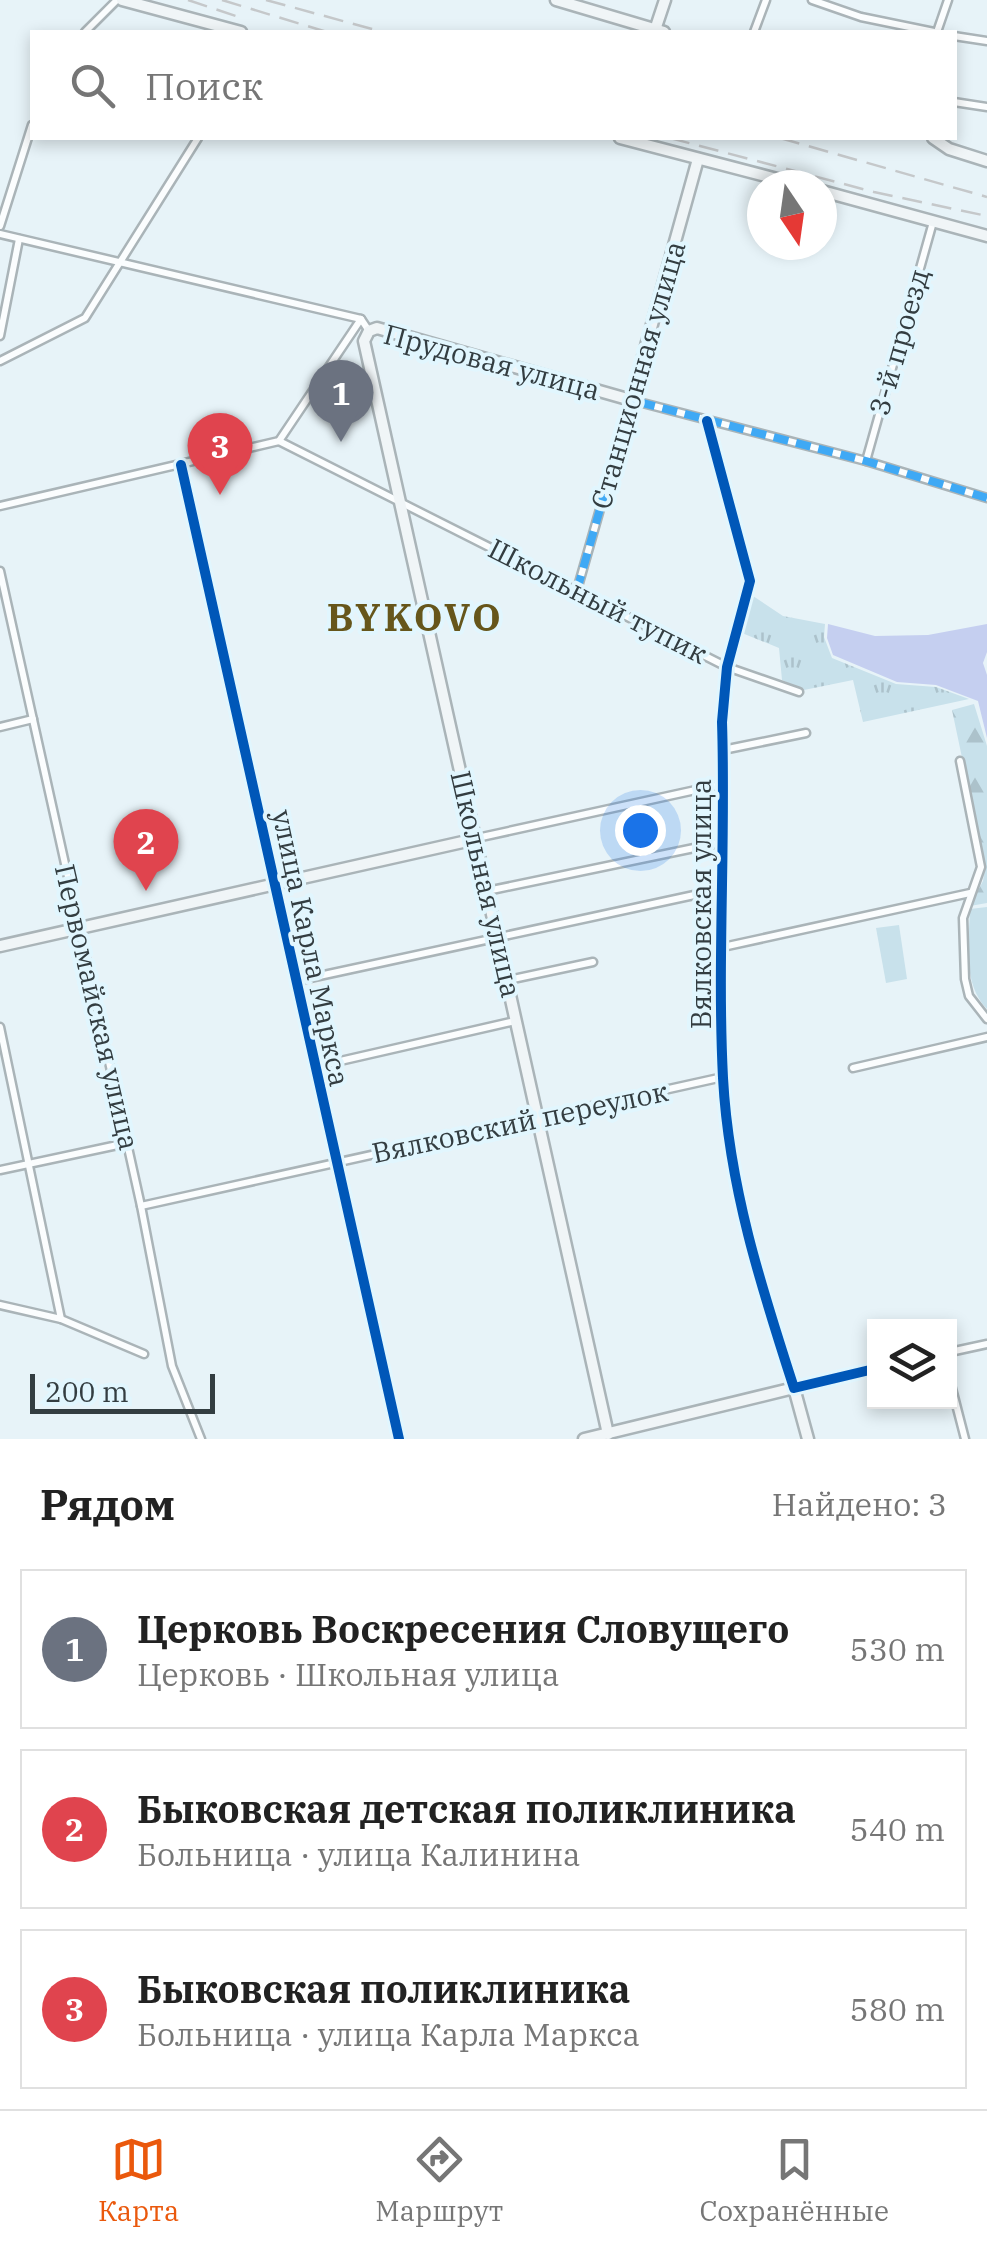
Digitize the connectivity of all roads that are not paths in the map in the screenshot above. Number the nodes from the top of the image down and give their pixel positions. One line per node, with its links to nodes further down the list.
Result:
1 (120, 0): 7 (street); 8 (main road)
2 (556, 0): 9 (main road)
3 (665, 0): 10 (main road)
4 (766, 0): 11 (street)
5 (812, 0): 12 (street)
6 (948, 0): 13 (street)
7 (87, 30)
8 (233, 30)
9 (656, 30)
10 (659, 30)
11 (755, 30)
12 (926, 30)
13 (937, 30)
14 (957, 36): 15 (street)
15 (987, 41)
16 (957, 102): 17 (street)
17 (987, 107)
18 (30, 131): 27 (street)
19 (197, 140): 31 (street)
20 (627, 140): 22 (main road)
21 (936, 140): 23 (main road)
22 (698, 160): 24 (main road); 36 (main road, Станционная улица)
23 (987, 161)
24 (747, 172)
25 (837, 195): 26 (main road)
26 (933, 222): 29 (main road); 39 (street, 3-й проезд)
27 (0, 226)
28 (0, 234): 30 (street, Прудовая улица)
29 (987, 236)
30 (19, 238): 31 (street, Прудовая улица); 34 (street)
31 (118, 263): 32 (street, Прудовая улица); 35 (street)
32 (361, 319): 33 (street, Прудовая улица); 38 (street)
33 (369, 330): 36 (main road, Прудовая улица); 42 (main road, Школьная улица)
34 (0, 336)
35 (0, 360)
36 (631, 400): 37 (street, Прудовая улица); 45 (street, Станционная улица)
37 (707, 421): 39 (street, Прудовая улица); 46 (street, Вялковская улица)
38 (278, 440): 40 (street); 42 (street, Школьный тупик)
39 (866, 461): 41 (street, Прудовая улица)
40 (180, 466): 43 (street); 56 (street, улица Карла Маркса)
41 (987, 498)
42 (401, 500): 45 (street, Школьный тупик); 54 (main road, Школьная улица)
43 (0, 506)
44 (0, 571): 48 (street, Первомайская улица)
45 (576, 590): 46 (street, Школьный тупик)
46 (726, 667): 47 (street, Школьный тупик); 51 (street, Вялковская улица)
47 (800, 692)
48 (33, 719): 49 (street); 60 (street, Первомайская улица)
49 (0, 727)
50 (806, 733): 51 (street)
51 (723, 750): 53 (street, Вялковская улица)
52 (960, 761): 59 (street)
53 (724, 784): 54 (street); 55 (street, Вялковская улица)
54 (476, 839): 56 (main road); 58 (main road, Школьная улица)
55 (723, 842): 57 (street, Вялковская улица); 58 (street)
56 (275, 884): 60 (main road); 66 (street, улица Карла Маркса)
57 (722, 889): 61 (street); 63 (street, Вялковская улица)
58 (488, 890): 61 (main road, Школьная улица)
59 (970, 893): 63 (street); 67 (street)
60 (79, 928): 62 (main road); 75 (street, Первомайская улица)
61 (498, 938): 65 (main road, Школьная улица); 66 (street)
62 (0, 946)
63 (723, 947): 73 (street, Вялковская улица)
64 (593, 962): 65 (street)
65 (508, 980): 68 (main road, Школьная улица)
66 (296, 981): 71 (street, улица Карла Маркса)
67 (987, 1019)
68 (517, 1020): 71 (street); 74 (main road, Школьная улица)
69 (0, 1027): 77 (street)
70 (987, 1037): 72 (street)
71 (314, 1067): 76 (street, улица Карла Маркса)
72 (853, 1068)
73 (723, 1077): 74 (street, Вялковский переулок); 86 (street, Вялковская улица)
74 (539, 1119): 76 (street, Вялковский переулок); 88 (main road, Школьная улица)
75 (127, 1143): 77 (street); 79 (street, Первомайская улица)
76 (335, 1162): 79 (street, Вялковский переулок); 90 (street, улица Карла Маркса)
77 (30, 1164): 78 (street); 81 (street)
78 (0, 1170)
79 (141, 1206): 89 (street, Первомайская улица)
80 (0, 1305): 81 (street)
81 (61, 1319): 84 (street)
82 (987, 1344): 83 (street)
83 (957, 1350)
84 (144, 1354)
85 (867, 1371): 86 (street)
86 (794, 1388): 88 (main road); 92 (main road, Вялковская улица)
87 (957, 1408): 93 (street)
88 (608, 1436): 91 (main road)
89 (202, 1439)
90 (399, 1439)
91 (584, 1439)
92 (808, 1439)
93 (965, 1439)

